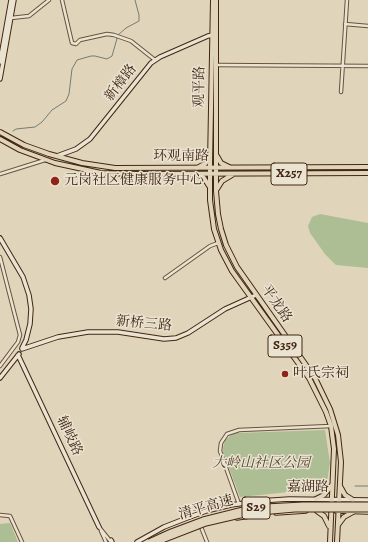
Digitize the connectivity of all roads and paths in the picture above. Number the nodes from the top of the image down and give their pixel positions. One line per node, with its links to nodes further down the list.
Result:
1 (13, 0): 7 (street); 12 (street)
2 (49, 0): 7 (street)
3 (62, 0): 11 (street)
4 (213, 0): 10 (main road, 观平路 / S359)
5 (216, 0): 13 (main road, 观平路 / S359)
6 (347, 0): 8 (street)
7 (11, 18): 16 (street)
8 (344, 24): 9 (street); 14 (street)
9 (368, 26)
10 (212, 35): 11 (street, 新樟路); 22 (main road, 观平路 / S359)
11 (155, 60): 21 (street, 新樟路)
12 (0, 62)
13 (216, 65): 14 (street); 20 (main road, 观平路 / S359)
14 (344, 66): 15 (street); 17 (street)
15 (368, 66)
16 (0, 79)
17 (341, 92)
18 (0, 132): 21 (main road, 环观南路 / X257)
19 (0, 140): 23 (main road, 环观南路 / X257)
20 (216, 152): 27 (main road, 观平路 / S359); 28 (main road)
21 (56, 156): 25 (main road, 环观南路 / X257)
22 (210, 157): 25 (main road); 26 (main road, 观平路 / S359)
23 (45, 159): 30 (street); 31 (main road, 环观南路 / X257)
24 (368, 167): 28 (main road, 环观南路 / X257)
25 (193, 168): 26 (main road, 环观南路 / X257)
26 (210, 168): 27 (main road, 环观南路 / X257); 32 (main road, 观平路 / S359)
27 (216, 168): 28 (main road, 环观南路 / X257); 33 (main road, 平龙路 / S359)
28 (231, 168)
29 (368, 173): 34 (main road, 环观南路 / X257)
30 (0, 174)
31 (198, 174): 32 (main road, 环观南路 / X257); 35 (main road)
32 (210, 174): 33 (main road, 环观南路 / X257); 35 (main road, 平龙路 / S359)
33 (216, 174): 34 (main road, 环观南路 / X257); 36 (main road, 平龙路 / S359)
34 (234, 174): 36 (main road)
35 (210, 189): 38 (main road, 平龙路 / S359)
36 (216, 191): 41 (main road, 平龙路 / S359)
37 (0, 238): 43 (street)
38 (218, 243): 40 (street); 42 (main road, 平龙路 / S359)
39 (0, 256): 45 (street)
40 (165, 278)
41 (256, 295): 42 (street, 新桥三路); 49 (main road, 平龙路 / S359)
42 (250, 297): 43 (street, 新桥三路); 47 (main road, 平龙路 / S359)
43 (22, 349): 44 (street)
44 (18, 354): 46 (street); 63 (street, 辅岐路)
45 (0, 366)
46 (0, 378)
47 (331, 426): 48 (main road, 平龙路 / S359); 55 (street)
48 (333, 481): 50 (main road); 51 (main road, 平龙路 / S359)
49 (340, 483): 52 (main road, 平龙路 / S359); 53 (main road)
50 (316, 499): 51 (street, 嘉湖路); 55 (street, 嘉湖路)
51 (332, 499): 52 (street, 嘉湖路); 58 (main road, 平龙路 / S359)
52 (339, 499): 53 (street, 嘉湖路); 60 (main road, 平龙路 / S359)
53 (354, 500): 54 (street, 嘉湖路)
54 (368, 500)
55 (239, 504): 69 (street, 嘉湖路)
56 (368, 505): 70 (highway, 清平高速 / S29, bridge)
57 (317, 511): 58 (street, 嘉湖路); 64 (street, 嘉湖路); 66 (main road)
58 (331, 511): 60 (street, 嘉湖路); 66 (main road, 平龙路 / S359)
59 (368, 511): 61 (street, 嘉湖路); 71 (highway, 清平高速 / S29, bridge)
60 (338, 512): 61 (street, 嘉湖路); 65 (main road, 平龙路 / S359)
61 (353, 512): 65 (main road)
62 (0, 515): 67 (street)
63 (99, 527): 68 (street)
64 (201, 527): 72 (street, 嘉湖路); 73 (street)
65 (337, 528): 66 (main road); 75 (main road, 平龙路 / S359)
66 (330, 530): 74 (main road, 平龙路 / S359)
67 (22, 542)
68 (110, 542)
69 (137, 542)
70 (149, 542)
71 (157, 542)
72 (164, 542)
73 (207, 542)
74 (330, 542)
75 (337, 542)

